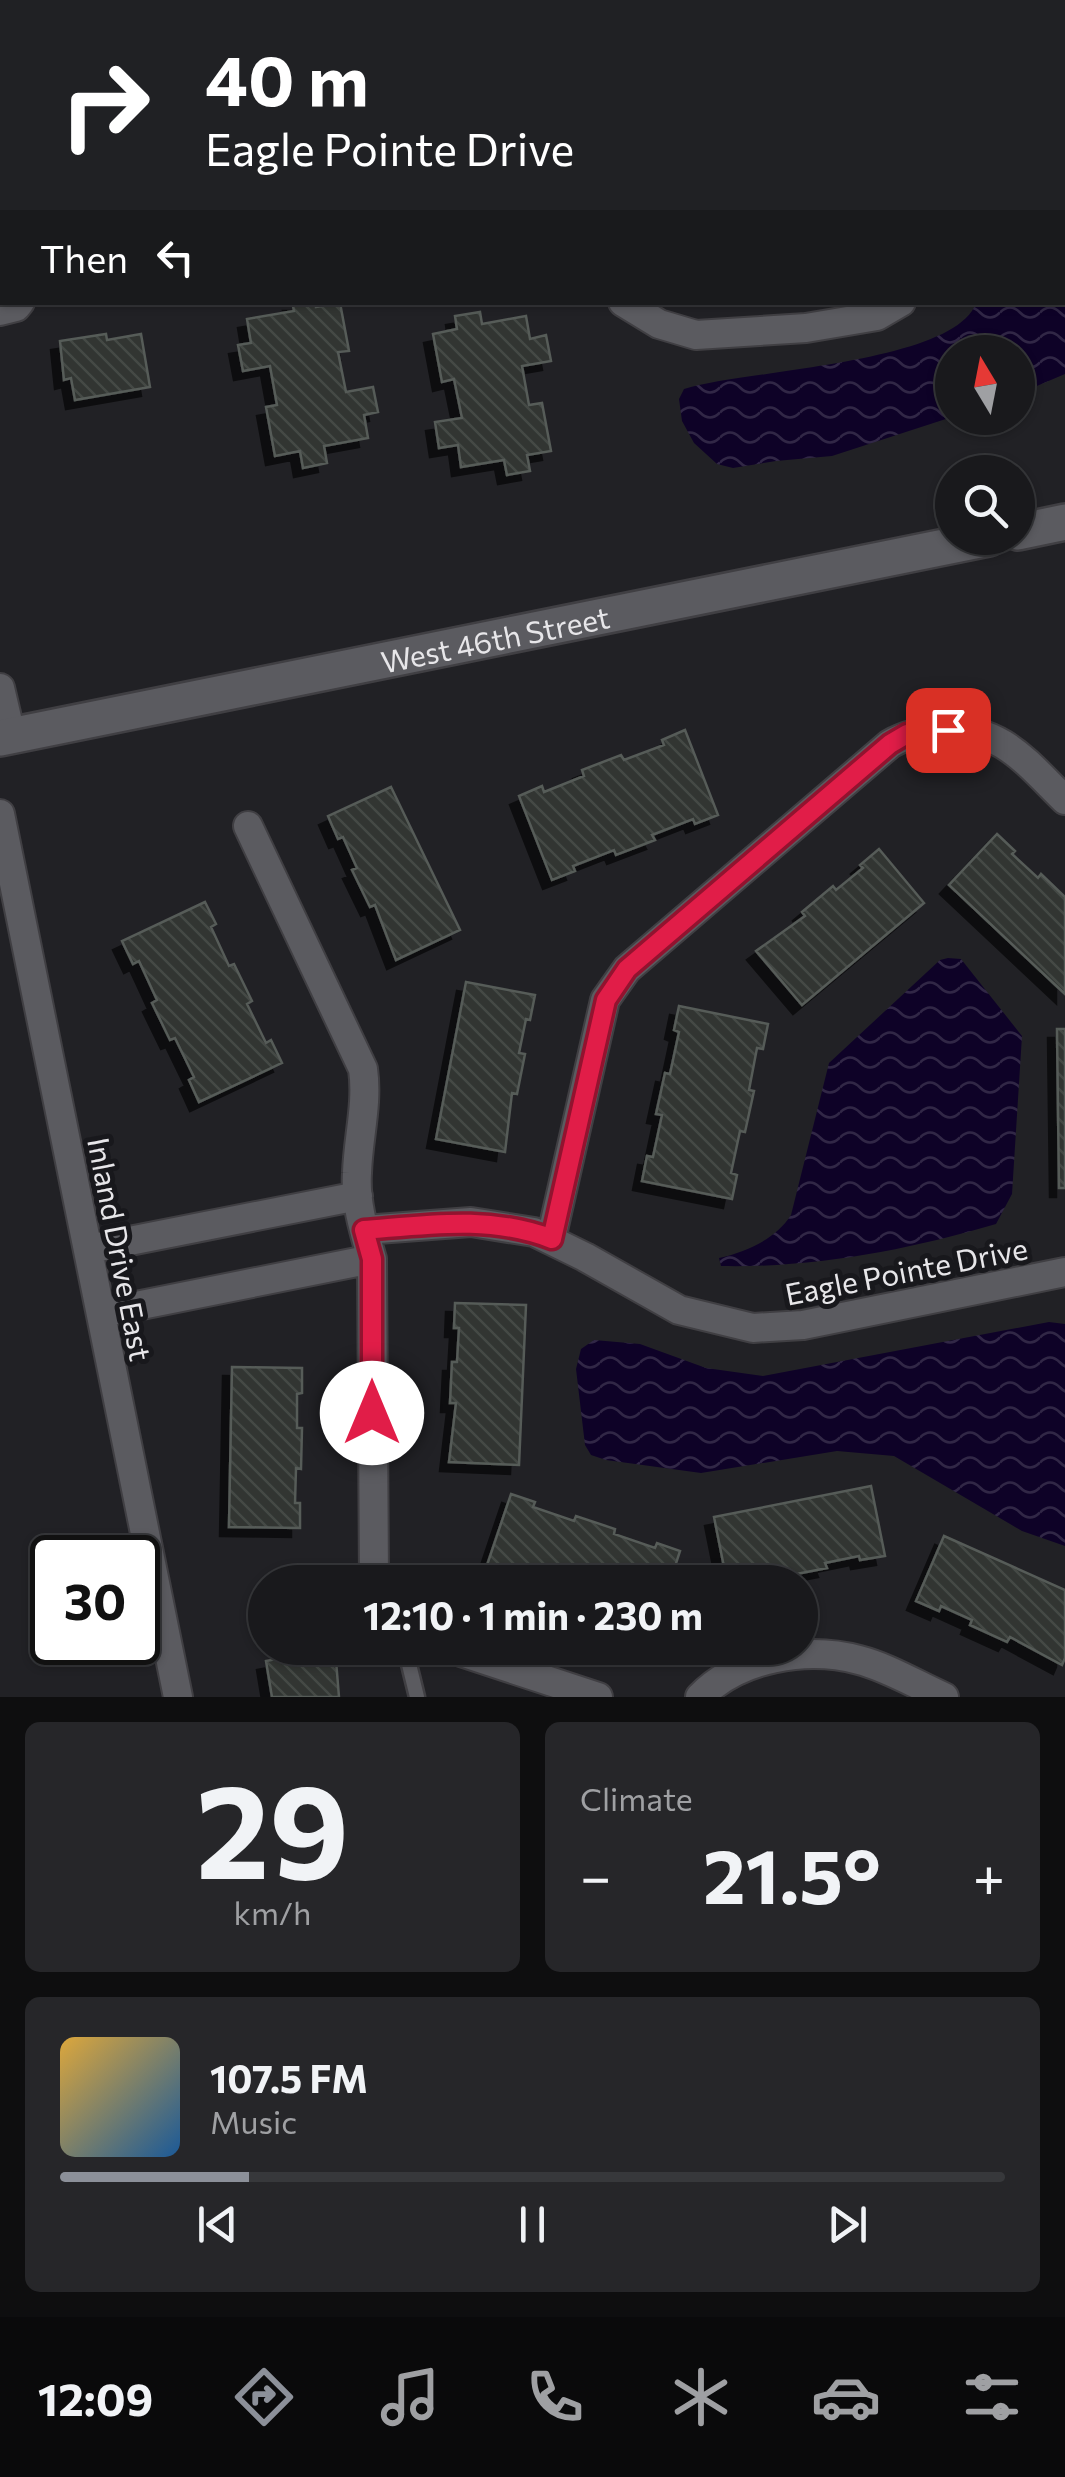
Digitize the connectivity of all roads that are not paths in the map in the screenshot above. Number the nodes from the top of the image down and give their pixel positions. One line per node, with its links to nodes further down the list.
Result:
1 (628, 305): 2 (street)
2 (896, 305)
3 (1065, 522): 4 (street)
4 (1035, 528)
5 (935, 549): 7 (street, West 46th Street)
6 (0, 688): 7 (street)
7 (6, 736)
8 (1065, 800): 13 (street)
9 (0, 814): 14 (street, Inland Drive East)
10 (248, 826): 11 (street)
11 (358, 1196): 12 (street); 14 (street)
12 (364, 1230): 13 (street, Eagle Pointe Drive); 15 (street)
13 (552, 1239): 16 (street, Eagle Pointe Drive)
14 (89, 1249): 17 (street, Inland Drive East)
15 (372, 1259): 17 (street); 18 (street)
16 (1065, 1272)
17 (101, 1314): 21 (street, Inland Drive East)
18 (374, 1565)
19 (410, 1665): 22 (lane)
20 (501, 1665): 23 (street)
21 (178, 1697)
22 (417, 1697)
23 (598, 1697)
24 (700, 1697): 25 (street)
25 (944, 1697)

